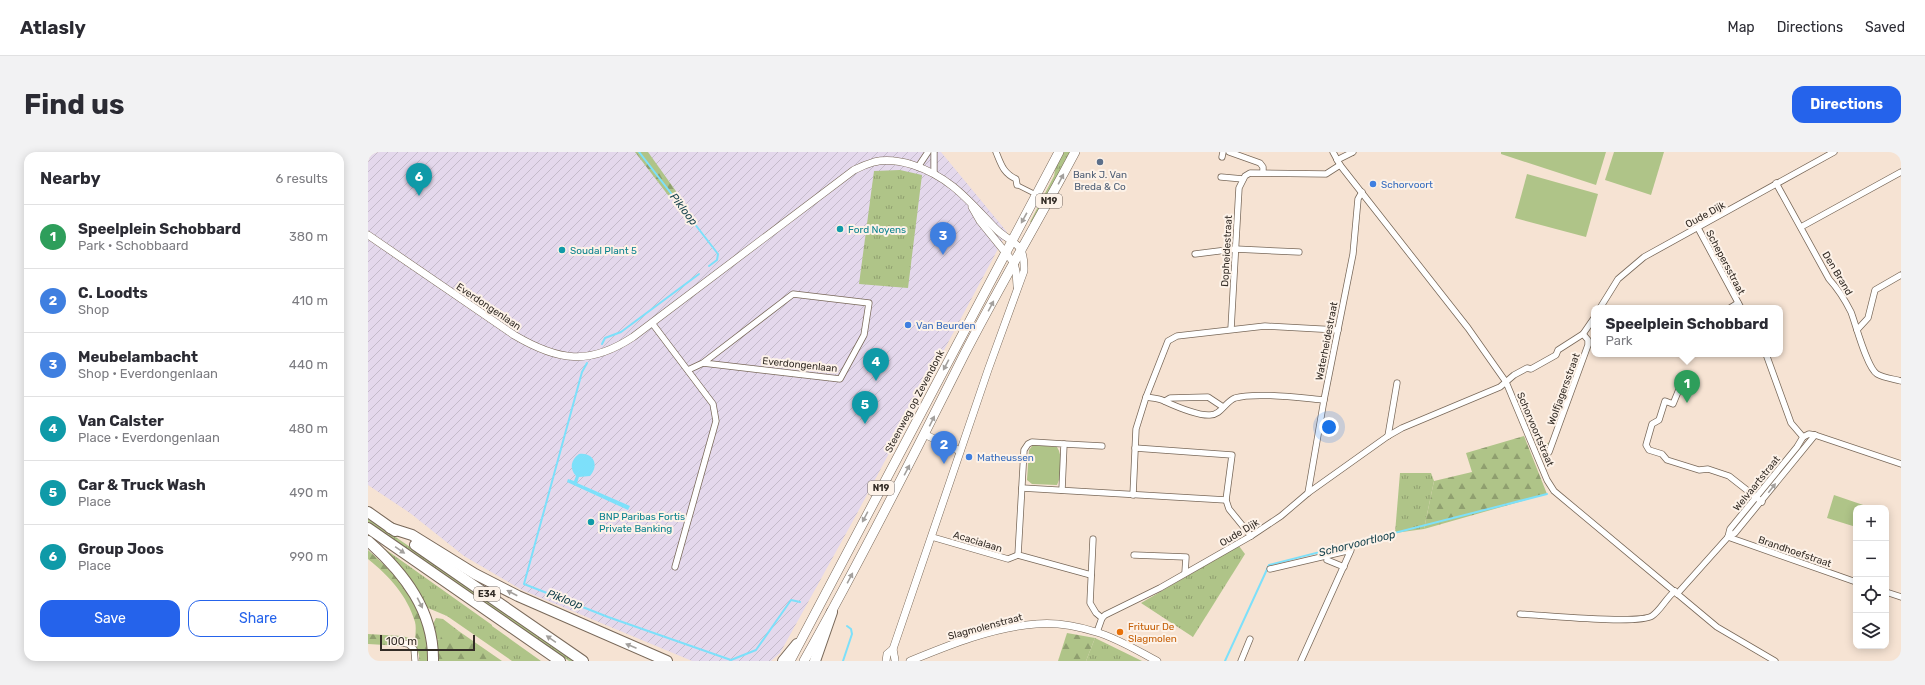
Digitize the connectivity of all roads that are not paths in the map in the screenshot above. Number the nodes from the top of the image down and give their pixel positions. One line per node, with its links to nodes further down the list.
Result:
1 (928, 152): 11 (street)
2 (934, 152): 14 (street)
3 (996, 152): 18 (street)
4 (1059, 152): 20 (main road, Steenweg op Zevendonk / N19)
5 (1075, 152): 26 (main road, N19, one-way to 5)
6 (1229, 152): 12 (street)
7 (1334, 152): 10 (street, Schorvoortstraat)
8 (1352, 152): 10 (street)
9 (1834, 152): 17 (street, Oude Dijk)
10 (1339, 163): 12 (street); 19 (street, Schorvoortstraat)
11 (918, 167): 14 (street, Everdongenlaan); 37 (street, Everdongenlaan)
12 (1263, 172): 16 (street)
13 (1901, 172): 22 (street)
14 (934, 173): 21 (street, Everdongenlaan)
15 (1221, 177): 16 (street)
16 (1244, 177): 27 (street, Dopheidestraat)
17 (1776, 183): 22 (street, Den Brand); 23 (street, Oude Dijk)
18 (1018, 185): 20 (street)
19 (1362, 192): 39 (street, Waterheidestraat); 46 (street, Schorvoortstraat)
20 (1037, 195): 25 (main road, Steenweg op Zevendonk / N19, one-way to 25)
21 (967, 198): 25 (street, Everdongenlaan); 29 (street, Everdongenlaan)
22 (1801, 227): 40 (street, Den Brand)
23 (1698, 228): 34 (street, Oude Dijk); 35 (street, Schepersstraat)
24 (368, 235): 37 (street, Everdongenlaan)
25 (1012, 240): 26 (street, Everdongenlaan); 29 (main road, Steenweg op Zevendonk / N19)
26 (1021, 249): 31 (main road, N19); 33 (street)
27 (1236, 249): 28 (street); 30 (street); 38 (street, Dopheidestraat)
28 (1299, 252)
29 (1005, 254): 31 (street, Everdongenlaan); 98 (main road, Steenweg op Zevendonk / N19, one-way to 98)
30 (1195, 254)
31 (1014, 263): 33 (street); 53 (main road, N19, one-way to 31)
32 (1901, 275): 40 (street)
33 (1017, 291): 61 (street)
34 (1602, 305)
35 (1738, 305)
36 (1591, 322): 41 (street, Oude Dijk)
37 (652, 323): 44 (street)
38 (1231, 329): 39 (street); 49 (street)
39 (1338, 330): 50 (street, Waterheidestraat)
40 (1857, 330): 45 (street, Den Brand)
41 (1583, 334): 46 (street, Oude Dijk); 62 (street, Wolfjagersstraat)
42 (1767, 357): 56 (street)
43 (703, 363): 43 (street, Everdongenlaan); 44 (street, Everdongenlaan)
44 (688, 370): 84 (street)
45 (1901, 381)
46 (1506, 382): 55 (street, Oude Dijk); 89 (street, Schorvoortstraat)
47 (1682, 382): 69 (street)
48 (1397, 383): 55 (street)
49 (1146, 397): 51 (street); 60 (street)
50 (1324, 400): 52 (street); 67 (street, Waterheidestraat)
51 (1165, 401): 52 (street); 52 (street)
52 (1223, 406)
53 (926, 435): 61 (street); 92 (main road, N19, one-way to 53)
54 (1815, 435): 56 (street); 63 (street, Welvaartstraat); 64 (street)
55 (1388, 436): 67 (street, Oude Dijk)
56 (1803, 437): 59 (street)
57 (1064, 444): 58 (street); 65 (street); 66 (street)
58 (1102, 446)
59 (1797, 447): 63 (street); 69 (street, Welvaartstraat)
60 (1135, 448): 68 (street); 70 (street)
61 (960, 451): 76 (street)
62 (1549, 452)
63 (1803, 452): 71 (street, Welvaartstraat, one-way to 63)
64 (1901, 464)
65 (1022, 488): 66 (street); 80 (street)
66 (1062, 490): 68 (street)
67 (1308, 493): 75 (street, Oude Dijk)
68 (1133, 495): 70 (street)
69 (1756, 497): 71 (street); 77 (street, Welvaartstraat)
70 (1226, 500): 75 (street)
71 (1762, 502): 77 (street, Welvaartstraat)
72 (368, 512): 74 (highway, E34)
73 (368, 528): 102 (highway, E34, one-way to 102)
74 (390, 528): 103 (highway, E34, one-way to 74); 104 (highway, one-way to 74)
75 (1251, 536): 86 (street, Oude Dijk)
76 (932, 537): 80 (street, Acacialaan); 99 (street)
77 (1728, 537): 88 (street, Brandhoefstraat); 89 (street, Welvaartstraat)
78 (1093, 539): 87 (street)
79 (368, 542): 101 (highway, one-way to 101)
80 (1018, 555): 87 (street, Acacialaan)
81 (1134, 555): 86 (street)
82 (1327, 560): 83 (street)
83 (1344, 567): 85 (street); 114 (street)
84 (675, 568)
85 (1270, 569)
86 (1185, 574): 94 (street, Oude Dijk)
87 (1091, 575): 94 (street)
88 (1853, 581)
89 (1676, 593): 93 (street, Welvaartstraat); 115 (street, Schorvoortstraat)
90 (1889, 593): 91 (street)
91 (1901, 597)
92 (832, 612): 107 (main road, N19); 108 (highway)
93 (1520, 614)
94 (1102, 618): 95 (street)
95 (1098, 632): 111 (street, Slagmolenstraat); 112 (street, Slagmolenstraat)
96 (1250, 639): 113 (street)
97 (402, 643): 100 (street)
98 (797, 644): 105 (highway); 106 (main road, Steenweg op Zevendonk / N19)
99 (893, 649): 109 (street); 110 (street)
100 (415, 661)
101 (433, 661)
102 (560, 661)
103 (583, 661)
104 (667, 661)
105 (783, 661)
106 (790, 661)
107 (804, 661)
108 (816, 661)
109 (886, 661)
110 (894, 661)
111 (910, 661)
112 (1157, 661)
113 (1242, 661)
114 (1301, 661)
115 (1775, 661)

